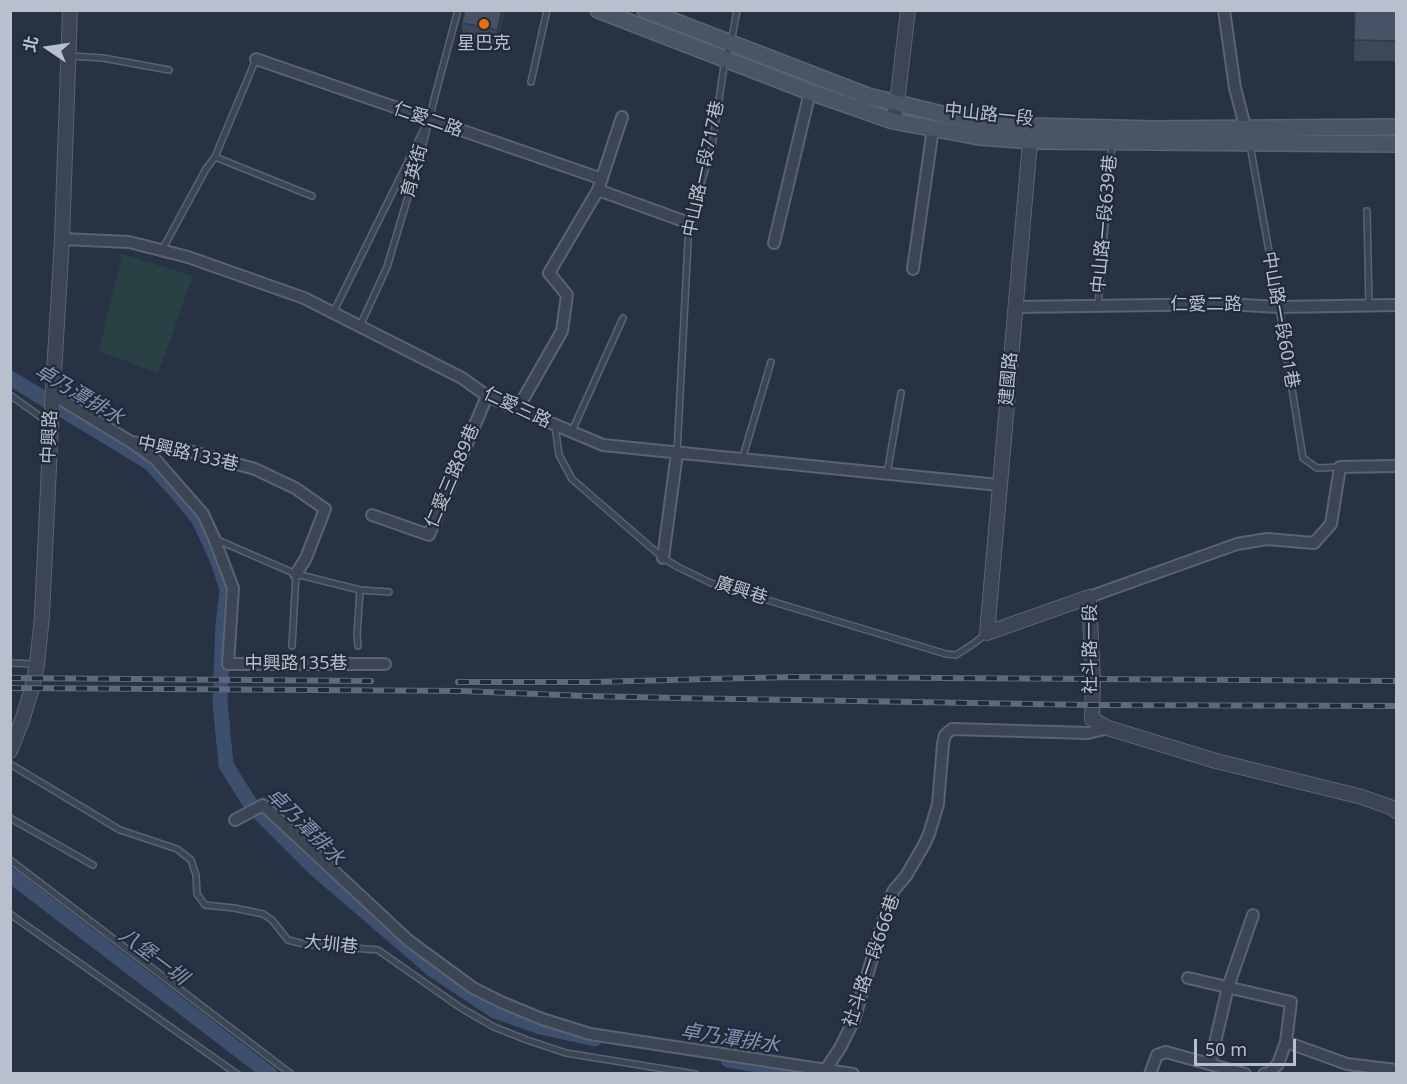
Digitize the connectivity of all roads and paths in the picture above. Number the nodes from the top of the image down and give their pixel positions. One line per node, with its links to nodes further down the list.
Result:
1 (70, 10): 10 (street, 中興路)
2 (458, 10): 18 (lane, 育英街)
3 (547, 10): 14 (lane)
4 (598, 10): 12 (main road, 中山路一段)
5 (645, 10): 9 (main road, 中山路一段)
6 (736, 10): 9 (lane, 中山路一段717巷)
7 (908, 10): 16 (street)
8 (1224, 10): 23 (street)
9 (730, 43): 12 (lane, 中山路一段717巷); 16 (main road, 中山路一段)
10 (69, 56): 13 (lane); 31 (street, 中興路)
11 (256, 59): 18 (street, 仁愛二路); 26 (lane)
12 (725, 59): 15 (main road, 中山路一段); 30 (lane, 中山路一段717巷)
13 (169, 70)
14 (531, 82)
15 (810, 92): 19 (main road, 中山路一段); 32 (street)
16 (897, 103): 19 (street); 22 (main road, 中山路一段)
17 (622, 117): 27 (street)
18 (429, 120): 27 (street, 仁愛二路); 40 (lane); 42 (lane, 育英街)
19 (893, 121): 21 (main road, 中山路一段)
20 (1396, 127): 23 (main road, 中山路一段)
21 (933, 129): 22 (main road, 中山路一段); 34 (street)
22 (1031, 133): 23 (main road, 中山路一段); 24 (main road, 中山路一段); 38 (street, 建國路)
23 (1247, 136): 24 (main road, 中山路一段); 25 (main road, 中山路一段); 39 (lane, 中山路一段601巷)
24 (1112, 141): 36 (lane, 中山路一段639巷)
25 (1396, 144)
26 (215, 157): 28 (lane); 33 (lane)
27 (600, 184): 30 (street, 仁愛二路); 48 (street)
28 (312, 196)
29 (1367, 211): 37 (lane)
30 (689, 223): 53 (lane, 中山路一段717巷)
31 (62, 239): 33 (street, 仁愛三路); 45 (street, 中興路)
32 (774, 243)
33 (162, 250): 40 (street, 仁愛三路)
34 (913, 269)
35 (1396, 305): 37 (street, 仁愛二路)
36 (1098, 306): 38 (street, 仁愛二路); 39 (street, 仁愛二路)
37 (1370, 306): 39 (street, 仁愛二路)
38 (1016, 307): 58 (street, 建國路)
39 (1279, 307): 56 (lane, 中山路一段601巷)
40 (333, 313): 42 (street, 仁愛三路)
41 (623, 318): 51 (lane)
42 (360, 326): 47 (street, 仁愛三路)
43 (771, 362): 54 (lane)
44 (901, 393): 57 (lane)
45 (52, 394): 49 (street, 中興路); 52 (street, 中興路133巷)
46 (10, 395): 49 (lane)
47 (487, 396): 48 (street, 仁愛三路); 59 (street, 仁愛三路89巷)
48 (518, 408): 50 (street, 仁愛三路)
49 (51, 424): 70 (street, 中興路)
50 (555, 426): 51 (street, 仁愛三路); 61 (lane, 廣興巷)
51 (571, 432): 53 (street, 仁愛三路)
52 (131, 442): 60 (street, 中興路135巷); 62 (street, 中興路133巷)
53 (677, 453): 54 (street, 仁愛三路); 61 (street)
54 (742, 460): 57 (street, 仁愛三路)
55 (1396, 466): 56 (street)
56 (1340, 467): 65 (street, 社斗路一段)
57 (887, 474): 58 (street, 仁愛三路)
58 (999, 485): 66 (street, 建國路)
59 (372, 515)
60 (214, 538): 62 (lane); 71 (street, 中興路135巷)
61 (663, 558): 66 (lane, 廣興巷)
62 (296, 574): 63 (lane); 67 (lane)
63 (360, 590): 64 (lane); 68 (lane)
64 (388, 592)
65 (1089, 597): 66 (street); 72 (street, 社斗路一段)
66 (987, 633)
67 (292, 646)
68 (358, 646)
69 (10, 663): 70 (lane)
70 (37, 664): 73 (street, 中興路)
71 (385, 664)
72 (1108, 728): 75 (street); 87 (street, 社斗路一段666巷)
73 (10, 751)
74 (10, 764): 90 (lane, 大圳巷)
75 (1396, 811)
76 (10, 818): 79 (lane)
77 (235, 820): 87 (street)
78 (10, 860): 89 (lane)
79 (93, 865)
80 (10, 914): 88 (lane)
81 (1253, 915): 83 (street)
82 (1188, 978): 83 (street)
83 (1228, 987): 84 (street); 85 (street)
84 (1286, 1042): 86 (street); 94 (street)
85 (1210, 1064): 92 (street); 93 (street)
86 (1396, 1070)
87 (826, 1071): 91 (street)
88 (237, 1074)
89 (291, 1074)
90 (694, 1074)
91 (853, 1074)
92 (1150, 1074)
93 (1245, 1074)
94 (1264, 1074)

